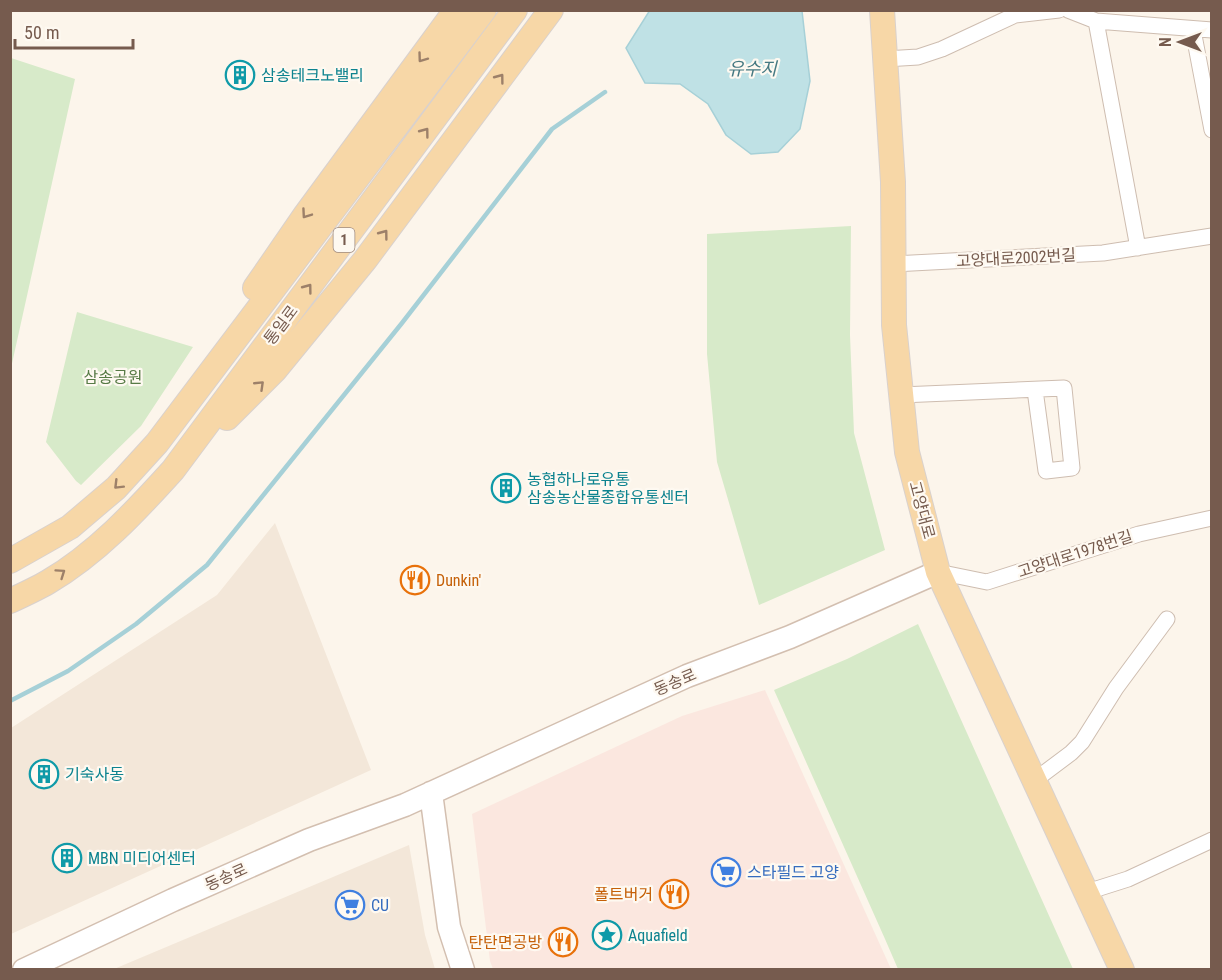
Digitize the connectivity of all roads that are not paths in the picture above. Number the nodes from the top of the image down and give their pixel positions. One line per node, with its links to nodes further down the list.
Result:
1 (456, 10): 18 (main road, one-way to 18)
2 (484, 10): 18 (main road, 통일로 / 1)
3 (515, 10): 19 (main road, 통일로 / 1, one-way to 3)
4 (551, 10): 19 (main road, one-way to 4)
5 (882, 10): 11 (main road, 고양대로)
6 (1059, 10): 11 (street)
7 (1068, 10): 8 (street)
8 (1096, 21): 9 (street); 14 (street)
9 (1193, 30): 10 (street); 12 (street)
10 (1212, 30)
11 (885, 59): 15 (main road, 고양대로)
12 (1212, 130)
13 (1212, 236): 14 (street, 고양대로2002번길)
14 (1138, 248): 15 (street, 고양대로2002번길)
15 (893, 264): 17 (main road, 고양대로)
16 (1035, 390): 16 (street); 17 (street)
17 (901, 395): 22 (main road, 고양대로)
18 (158, 443): 21 (main road, 통일로 / 1, one-way to 21)
19 (173, 470): 23 (main road, 통일로 / 1, one-way to 19)
20 (1212, 518): 22 (street, 고양대로1978번길)
21 (10, 561)
22 (938, 572): 25 (main road, 고양대로); 26 (main road, 동송로)
23 (10, 601)
24 (1167, 619): 25 (street)
25 (1035, 780): 28 (main road, 고양대로)
26 (431, 793): 29 (main road, 동송로); 30 (main road)
27 (1212, 840): 28 (street)
28 (1087, 892): 31 (main road, 고양대로)
29 (24, 969)
30 (463, 969)
31 (1122, 969)

